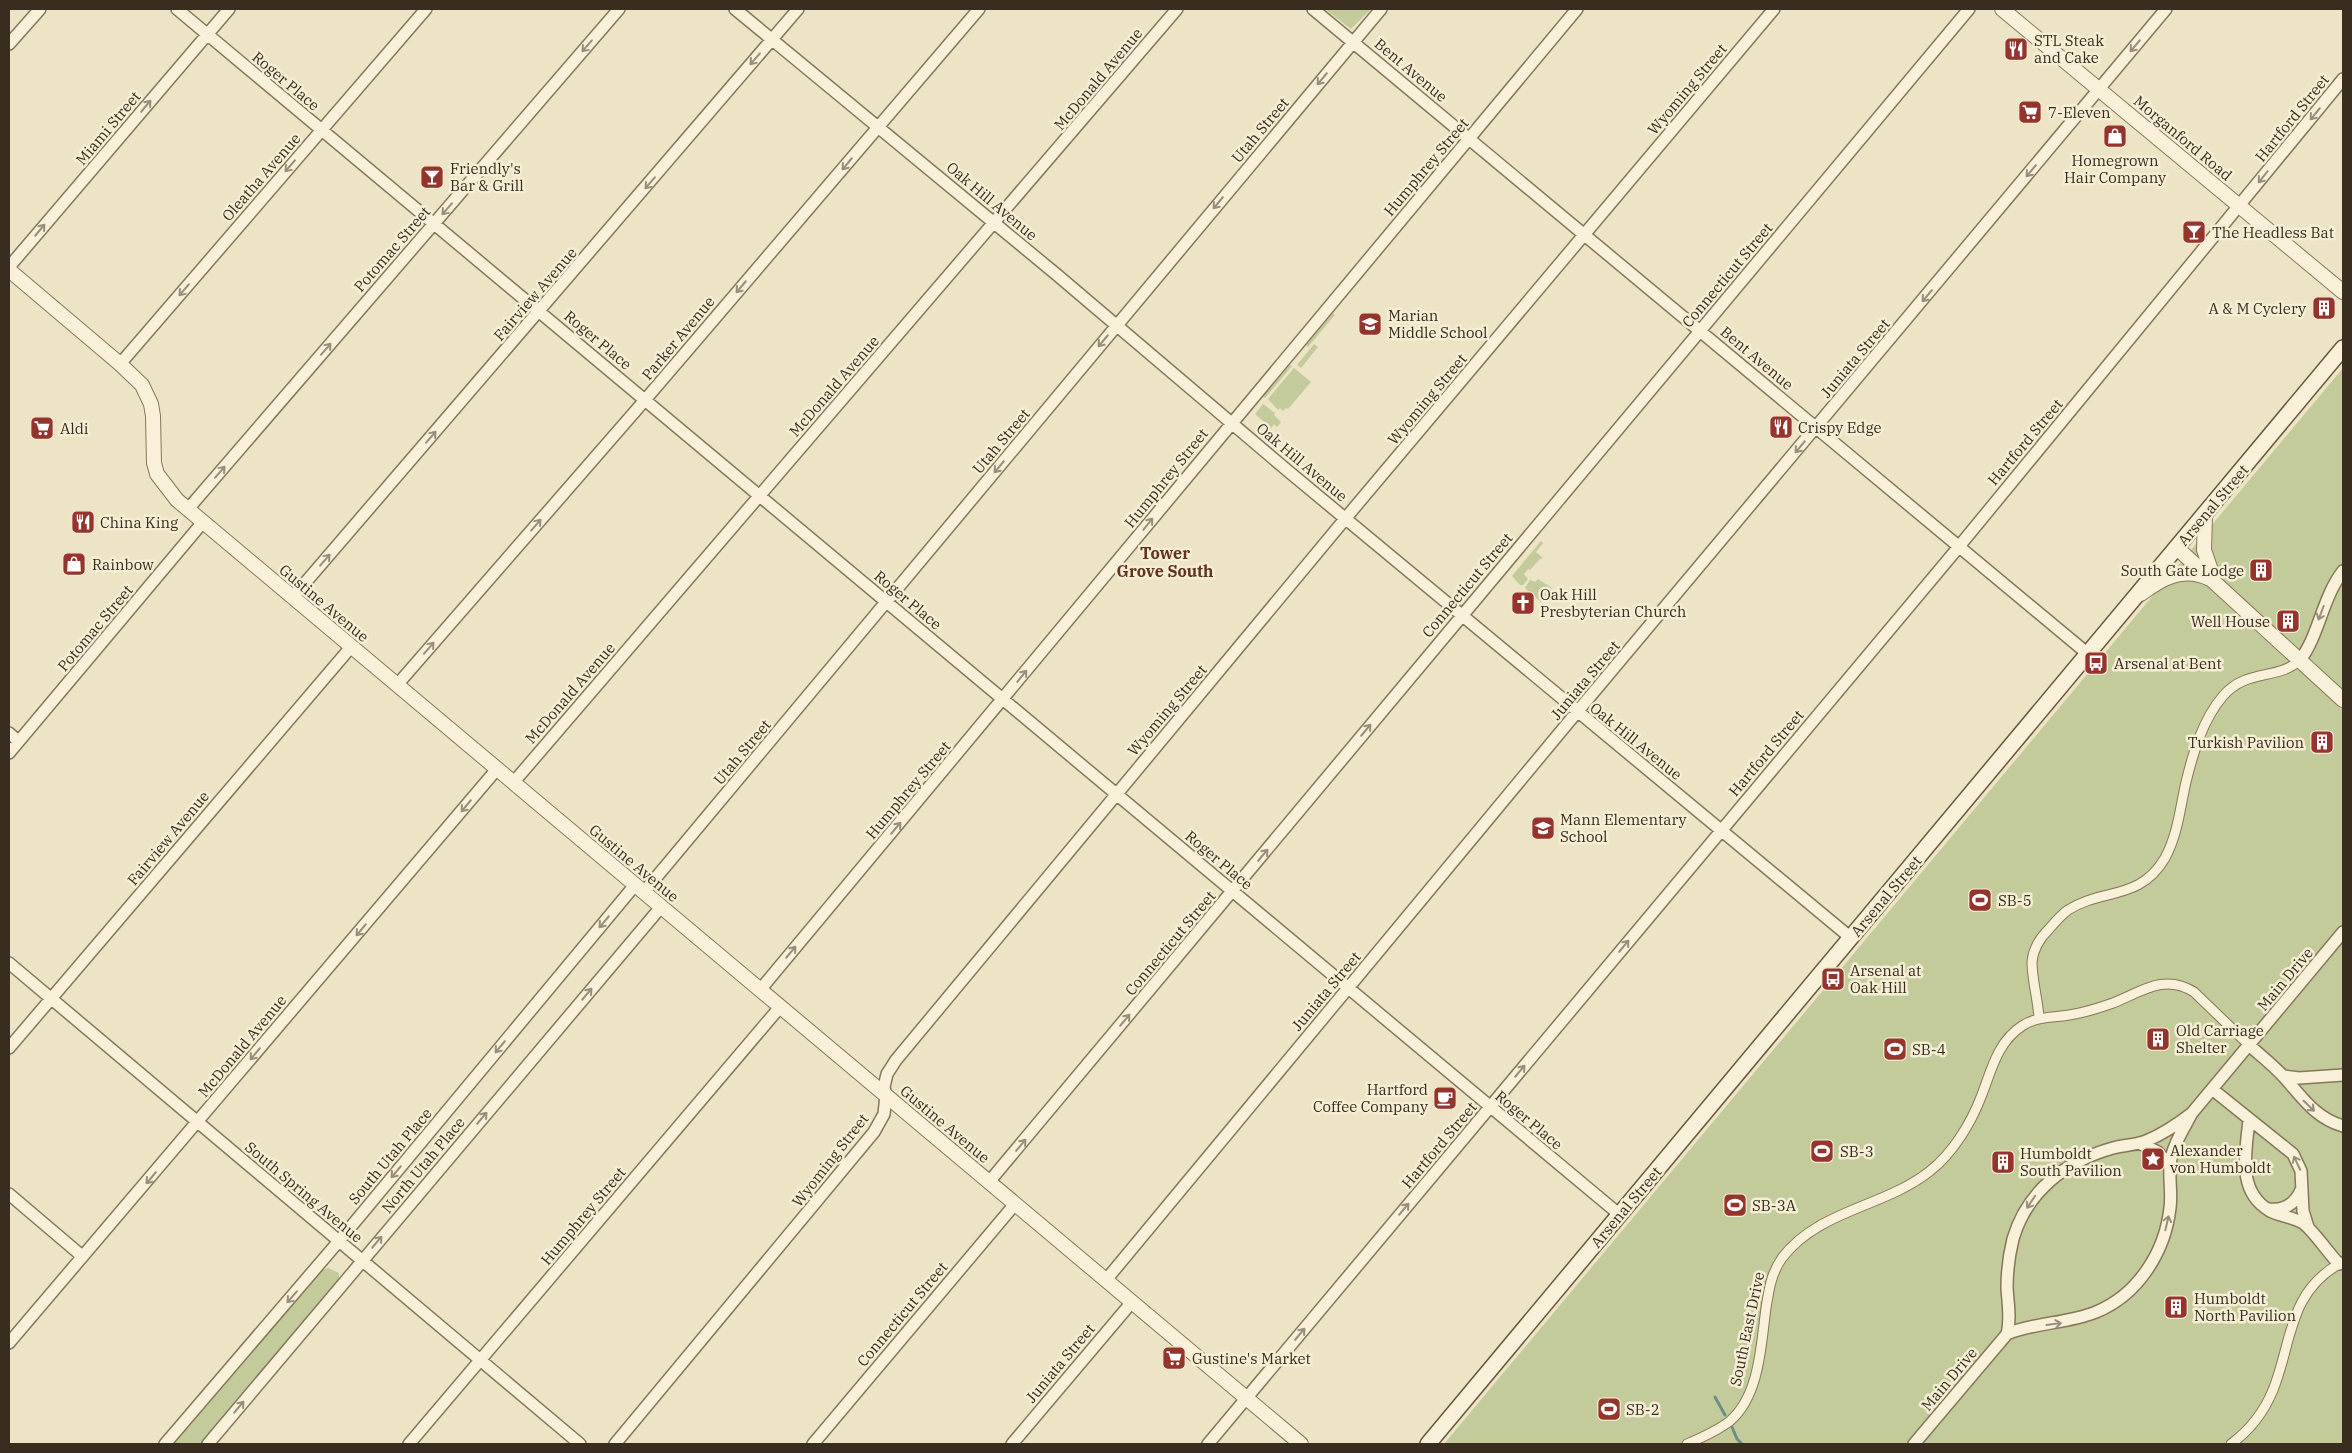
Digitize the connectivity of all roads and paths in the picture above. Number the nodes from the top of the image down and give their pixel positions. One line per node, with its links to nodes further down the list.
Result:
1 (40, 9): 20 (street)
2 (177, 9): 17 (street, Roger Place)
3 (229, 9): 17 (street, Miami Street)
4 (426, 9): 24 (street, Oleatha Avenue)
5 (619, 9): 27 (street, Potomac Street, one-way to 27)
6 (734, 9): 18 (street, Oak Hill Avenue)
7 (798, 9): 18 (street, Fairview Avenue)
8 (979, 9): 23 (street, Parker Avenue)
9 (1177, 9): 28 (street, McDonald Avenue)
10 (1313, 9): 19 (street, Bent Avenue)
11 (1381, 9): 19 (street, Utah Street)
12 (1577, 9): 25 (street, Humphrey Street)
13 (1774, 9): 29 (street, Wyoming Street)
14 (1969, 9): 34 (street, Connecticut Street)
15 (2002, 9): 22 (street, Morganford Road)
16 (2166, 9): 22 (street, Juniata Street, one-way to 22)
17 (207, 35): 24 (street, Roger Place); 30 (street, Miami Street, one-way to 17)
18 (772, 39): 23 (street, Oak Hill Avenue); 32 (street, Fairview Avenue, one-way to 32)
19 (1354, 41): 25 (street, Bent Avenue); 33 (street, Utah Street, one-way to 33)
20 (9, 44)
21 (2343, 79): 26 (street, Hartford Street, one-way to 26)
22 (2099, 89): 26 (street, Morganford Road); 39 (street, Juniata Street, one-way to 39)
23 (878, 127): 28 (street, Oak Hill Avenue); 37 (street, Parker Avenue, one-way to 37)
24 (321, 129): 27 (street, Roger Place); 36 (street, Oleatha Avenue, one-way to 36)
25 (1469, 139): 29 (street, Bent Avenue); 38 (street, Humphrey Street)
26 (2240, 206): 31 (street, Morganford Road); 45 (street, Hartford Street)
27 (434, 223): 32 (street, Roger Place); 41 (street, Potomac Street, one-way to 27)
28 (995, 223): 33 (street, Oak Hill Avenue); 40 (street, McDonald Avenue)
29 (1585, 234): 34 (street, Bent Avenue); 43 (street, Wyoming Street)
30 (9, 269): 36 (street, Gustine Avenue)
31 (2343, 292)
32 (540, 311): 37 (street, Roger Place); 49 (street, Fairview Avenue, one-way to 32)
33 (1116, 325): 38 (street, Oak Hill Avenue); 51 (street, Utah Street, one-way to 51)
34 (1701, 331): 39 (street, Bent Avenue); 52 (street, Connecticut Street)
35 (2343, 348): 42 (main road, Arsenal Street)
36 (120, 364): 41 (street, Gustine Avenue)
37 (645, 400): 40 (street, Roger Place); 56 (street, Parker Avenue, one-way to 37)
38 (1231, 423): 43 (street, Oak Hill Avenue); 57 (street, Humphrey Street, one-way to 38)
39 (1816, 428): 45 (street, Bent Avenue); 59 (street, Juniata Street, one-way to 59)
40 (760, 495): 51 (street, Roger Place); 64 (street, McDonald Avenue)
41 (188, 509): 44 (street, Gustine Avenue)
42 (2205, 515): 46 (main road, Arsenal Street); 48 (street)
43 (1346, 518): 52 (street, Oak Hill Avenue); 65 (street, Wyoming Street)
44 (203, 522): 49 (street, Gustine Avenue); 61 (street, Potomac Street)
45 (1958, 547): 54 (street, Bent Avenue); 66 (street, Hartford Street)
46 (2178, 548): 48 (street); 50 (main road, Arsenal Street)
47 (2343, 570): 55 (street, one-way to 55)
48 (2217, 583): 50 (street); 55 (street)
49 (293, 597): 53 (street, Gustine Avenue)
50 (2135, 598): 54 (main road, Arsenal Street)
51 (887, 602): 57 (street, Roger Place); 67 (street, Utah Street)
52 (1462, 614): 59 (street, Oak Hill Avenue); 68 (street, Connecticut Street, one-way to 52)
53 (352, 647): 56 (street, Gustine Avenue); 75 (street, Fairview Avenue)
54 (2088, 654): 71 (main road, Arsenal Street)
55 (2300, 660): 58 (street); 77 (street)
56 (397, 685): 63 (street, Gustine Avenue)
57 (1003, 699): 65 (street, Roger Place); 74 (street, Humphrey Street, one-way to 57)
58 (2343, 700)
59 (1577, 711): 66 (street, Oak Hill Avenue); 73 (street, Juniata Street)
60 (9, 733): 61 (street)
61 (18, 741): 62 (street, Potomac Street)
62 (9, 753)
63 (498, 769): 64 (street, Gustine Avenue); 87 (street, McDonald Avenue, one-way to 87)
64 (514, 783): 67 (street, Gustine Avenue)
65 (1117, 794): 68 (street, Roger Place); 83 (street, Wyoming Street)
66 (1720, 831): 71 (street, Oak Hill Avenue); 84 (street, Hartford Street, one-way to 66)
67 (640, 888): 69 (street, Gustine Avenue); 98 (street, South Utah Place, one-way to 98)
68 (1233, 891): 73 (street, Roger Place); 91 (street, Connecticut Street, one-way to 68)
69 (661, 907): 74 (street, Gustine Avenue); 100 (street, North Utah Place, one-way to 69)
70 (2343, 932): 78 (street, Main Drive)
71 (1851, 938): 96 (main road, Arsenal Street)
72 (9, 963): 75 (street, South Spring Avenue)
73 (1348, 988): 84 (street, Roger Place); 102 (street, Juniata Street)
74 (760, 990): 76 (street, Gustine Avenue)
75 (51, 1000): 79 (street, Fairview Avenue); 87 (street, South Spring Avenue)
76 (780, 1007): 83 (street, Gustine Avenue); 106 (street, Humphrey Street)
77 (2039, 1018): 78 (street, South East Drive); 118 (street, South East Drive)
78 (2249, 1045): 81 (street, South East Drive); 82 (street, Main Drive)
79 (9, 1048)
80 (2343, 1075): 81 (street)
81 (2283, 1076): 88 (street, South East Drive, one-way to 88)
82 (2212, 1088): 85 (street, Main Drive); 86 (street)
83 (886, 1095): 91 (street, Gustine Avenue); 112 (street, Wyoming Street)
84 (1490, 1106): 96 (street, Roger Place); 107 (street, Hartford Street, one-way to 84)
85 (2192, 1113): 89 (street, Main Drive); 90 (street, Main Drive)
86 (2249, 1120): 92 (street, one-way to 86); 95 (street)
87 (198, 1122): 98 (street, South Spring Avenue); 99 (street, McDonald Avenue, one-way to 99)
88 (2343, 1126)
89 (2139, 1143): 90 (street); 104 (street, Main Drive, one-way to 104)
90 (2170, 1166): 104 (street, Main Drive, one-way to 90)
91 (989, 1182): 94 (street, Gustine Avenue)
92 (2302, 1188): 95 (street); 97 (street)
93 (9, 1194): 99 (street)
94 (1015, 1204): 102 (street, Gustine Avenue); 113 (street, Connecticut Street)
95 (2267, 1209): 97 (street)
96 (1620, 1215): 117 (main road, Arsenal Street)
97 (2308, 1227): 101 (street)
98 (339, 1241): 100 (street, South Spring Avenue); 108 (street, South Utah Place, one-way to 108)
99 (82, 1256): 105 (street, McDonald Avenue)
100 (362, 1260): 106 (street, South Spring Avenue); 109 (street, North Utah Place, one-way to 100)
101 (2341, 1263): 120 (street)
102 (1106, 1280): 103 (street, Gustine Avenue)
103 (1132, 1302): 107 (street, Gustine Avenue); 114 (street, Juniata Street)
104 (2007, 1334): 119 (street, Main Drive)
105 (9, 1343)
106 (480, 1360): 110 (street, Humphrey Street); 111 (street, South Spring Avenue)
107 (1246, 1398): 115 (street, Hartford Street); 116 (street, Gustine Avenue)
108 (165, 1444)
109 (208, 1444)
110 (409, 1444)
111 (580, 1444)
112 (615, 1444)
113 (813, 1444)
114 (1012, 1444)
115 (1208, 1444)
116 (1301, 1444)
117 (1428, 1444)
118 (1687, 1444)
119 (1914, 1444)
120 (2231, 1444)

